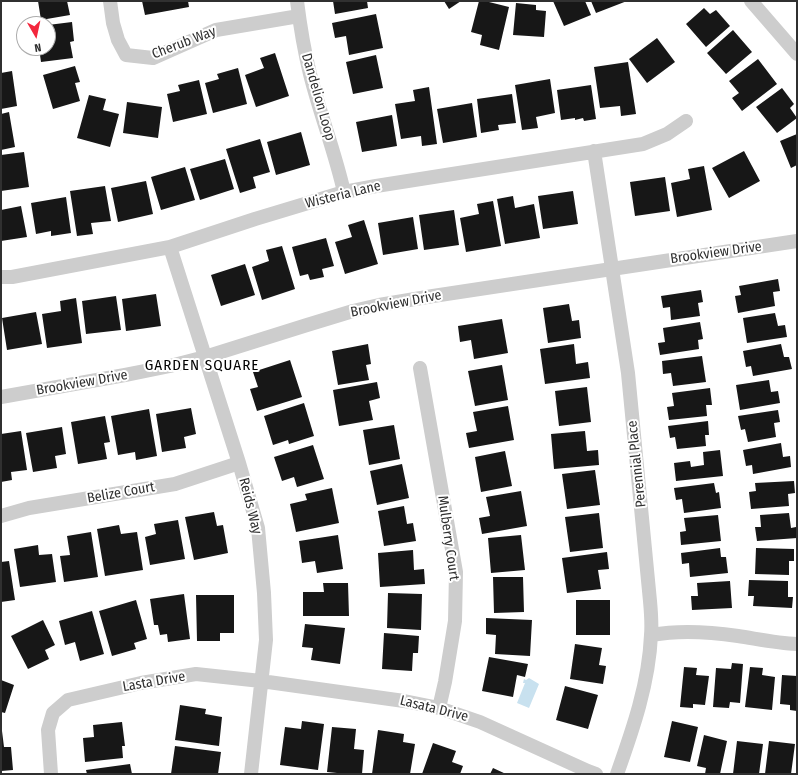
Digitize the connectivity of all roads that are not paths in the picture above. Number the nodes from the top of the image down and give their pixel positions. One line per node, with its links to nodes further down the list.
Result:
1 (110, 1): 4 (street, Cherub Way)
2 (297, 1): 4 (street, Dandelion Loop)
3 (751, 1): 5 (street)
4 (299, 16): 8 (street, Dandelion Loop)
5 (797, 54)
6 (686, 121): 7 (street, Wisteria Lane)
7 (594, 151): 8 (street, Wisteria Lane); 11 (street, Perennial Place)
8 (344, 192): 10 (street, Wisteria Lane)
9 (797, 241): 11 (street, Brookview Drive)
10 (170, 247): 12 (street, Wisteria Lane); 13 (street, Reids Way)
11 (612, 268): 13 (street, Brookview Drive); 18 (street, Perennial Place)
12 (1, 278)
13 (205, 357): 15 (street, Brookview Drive); 16 (street, Reids Way)
14 (420, 368): 21 (street, Mulberry Court)
15 (1, 397)
16 (239, 463): 17 (street, Belize Court); 20 (street, Reids Way)
17 (1, 516)
18 (652, 635): 19 (street); 25 (street, Perennial Place)
19 (797, 644)
20 (261, 681): 21 (street, Lasata Drive); 22 (street, Lasta Drive); 23 (street, Reids Way)
21 (439, 708): 24 (street, Lasata Drive)
22 (51, 774)
23 (251, 774)
24 (596, 774)
25 (617, 774)

